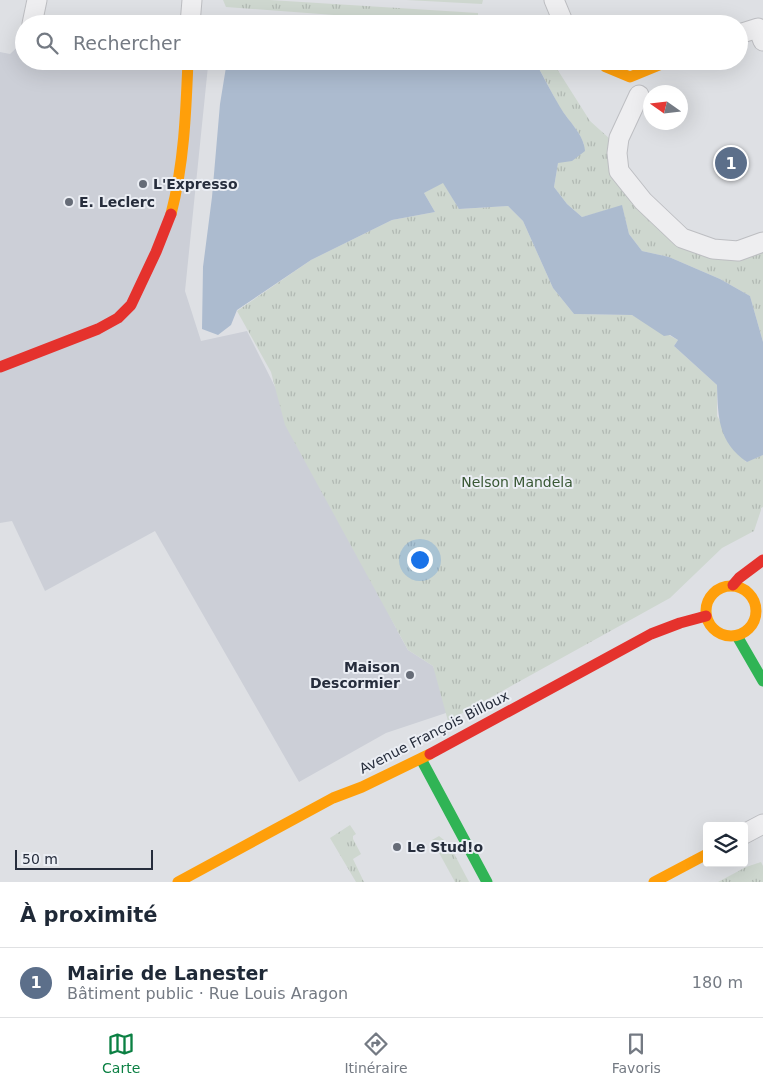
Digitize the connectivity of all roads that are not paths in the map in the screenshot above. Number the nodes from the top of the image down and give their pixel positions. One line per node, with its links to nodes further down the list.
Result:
1 (37, 0): 4 (street)
2 (192, 0): 5 (street)
3 (554, 0): 6 (street)
4 (34, 15)
5 (191, 15)
6 (560, 15)
7 (748, 34): 8 (street)
8 (761, 34)
9 (188, 70): 14 (main road)
10 (613, 70): 11 (main road)
11 (647, 70)
12 (639, 95): 13 (street)
13 (763, 242)
14 (0, 367)
15 (763, 560): 16 (main road)
16 (734, 585): 18 (main road); 19 (main road)
17 (763, 593): 18 (main road)
18 (756, 604): 20 (main road)
19 (706, 616): 20 (main road); 22 (main road, Avenue François Billoux)
20 (737, 636): 21 (main road)
21 (763, 682)
22 (421, 759): 26 (main road, Avenue François Billoux); 28 (main road)
23 (763, 824): 24 (street)
24 (748, 832)
25 (703, 856): 29 (main road)
26 (200, 877): 27 (main road, Avenue François Billoux)
27 (178, 882)
28 (487, 882)
29 (654, 882)

